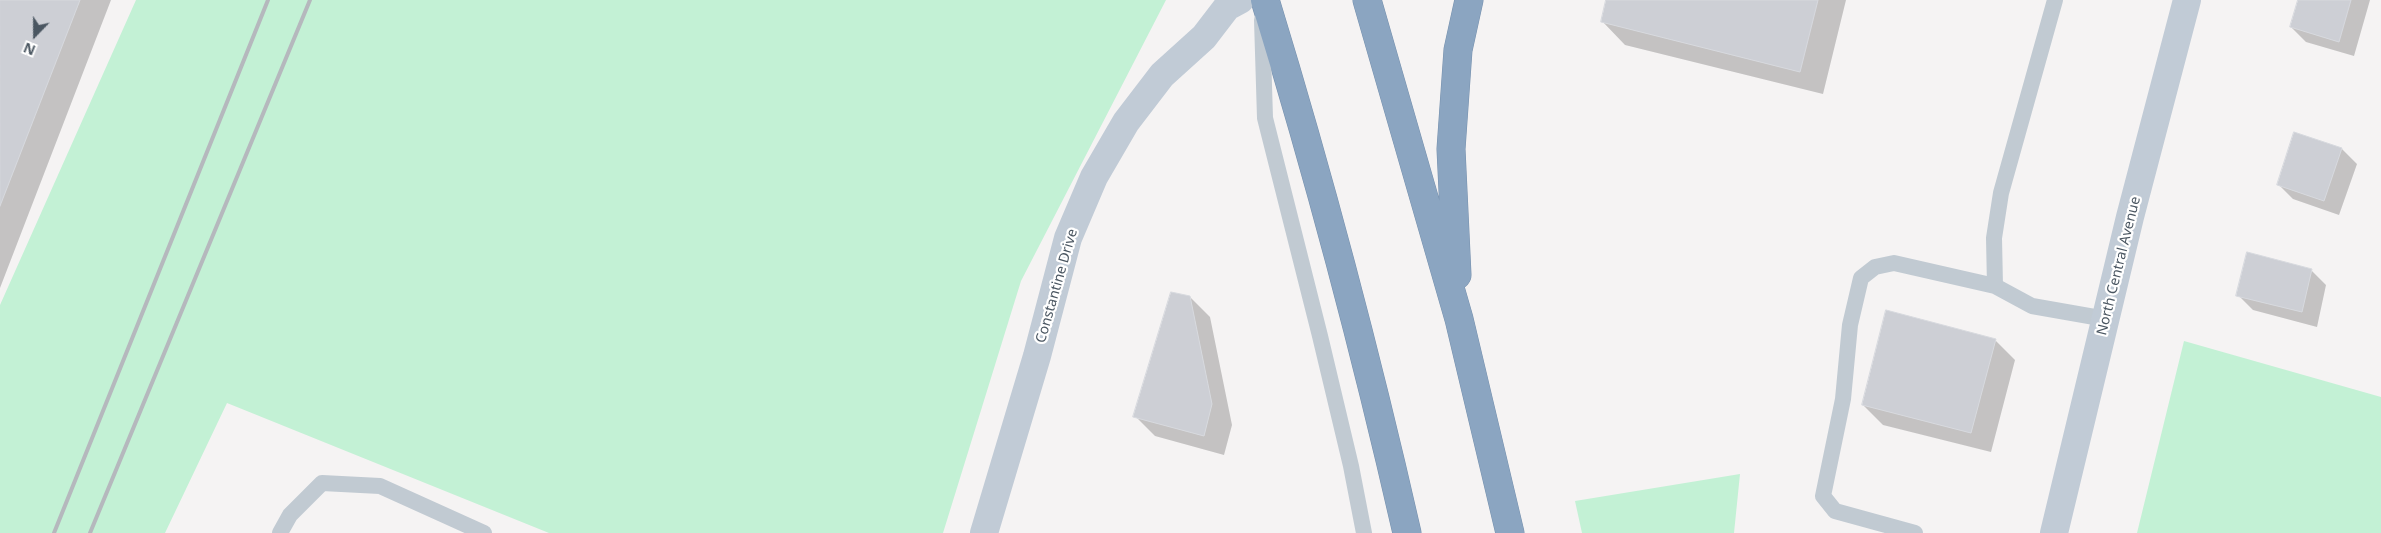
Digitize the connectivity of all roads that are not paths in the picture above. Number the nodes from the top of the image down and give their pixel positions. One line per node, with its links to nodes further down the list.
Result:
1 (1240, 0): 12 (street, Constantine Drive)
2 (1263, 0): 13 (lane); 14 (highway)
3 (1367, 0): 9 (highway)
4 (1469, 0): 9 (highway)
5 (2055, 0): 7 (lane)
6 (2187, 0): 8 (street, North Central Avenue)
7 (1995, 286): 8 (lane); 16 (lane)
8 (2106, 318): 17 (street, North Central Avenue)
9 (1459, 319): 15 (highway)
10 (280, 533): 11 (lane)
11 (484, 533)
12 (984, 533)
13 (1364, 533)
14 (1406, 533)
15 (1510, 533)
16 (1915, 533)
17 (2054, 533)

